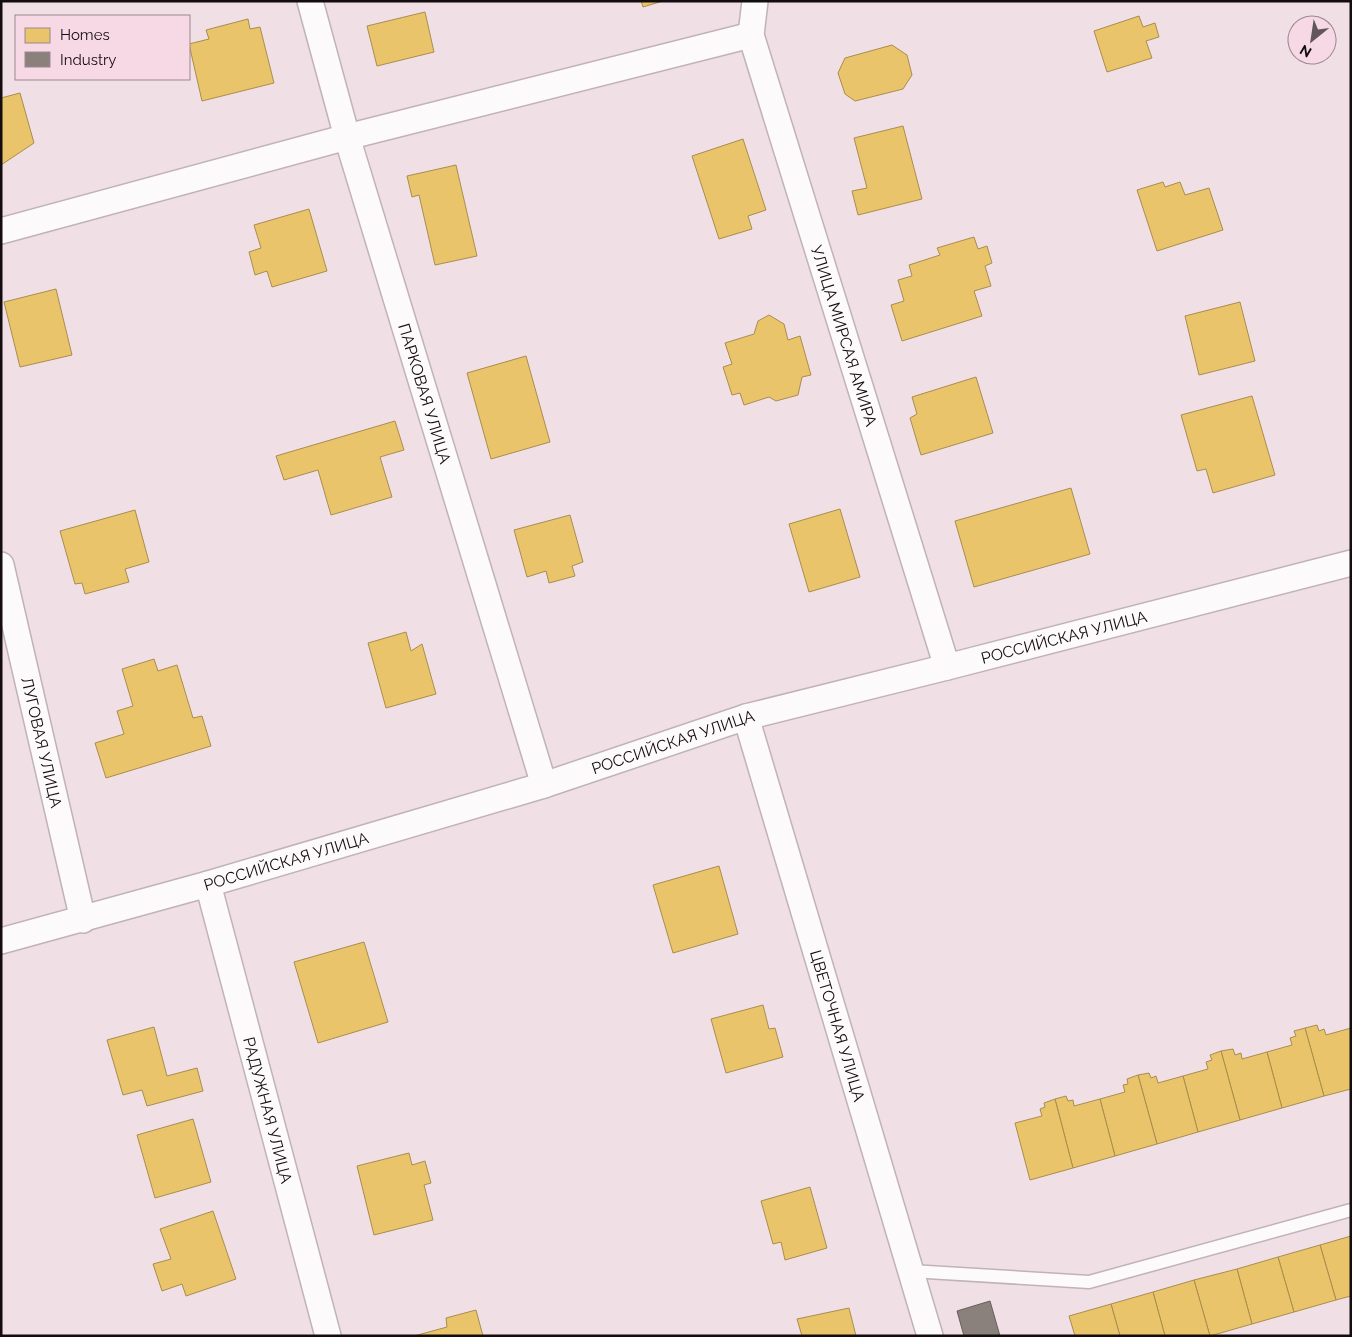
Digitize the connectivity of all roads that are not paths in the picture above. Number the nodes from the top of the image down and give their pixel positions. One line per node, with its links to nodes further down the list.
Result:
1 (310, 1): 4 (street, ПАРКОВАЯ УЛИЦА)
2 (755, 1): 3 (street, УЛИЦА МИРСАЯ АМИРА)
3 (751, 35): 4 (street); 8 (street, УЛИЦА МИРСАЯ АМИРА)
4 (347, 137): 5 (street); 10 (street, ПАРКОВАЯ УЛИЦА)
5 (1, 231)
6 (1351, 563): 8 (street, РОССИЙСКАЯ УЛИЦА)
7 (1, 565): 12 (street, ЛУГОВАЯ УЛИЦА)
8 (947, 667): 9 (street, РОССИЙСКАЯ УЛИЦА)
9 (746, 717): 10 (street, РОССИЙСКАЯ УЛИЦА); 15 (street, ЦВЕТОЧНАЯ УЛИЦА)
10 (544, 785): 11 (street, РОССИЙСКАЯ УЛИЦА)
11 (208, 884): 12 (street, РОССИЙСКАЯ УЛИЦА); 16 (street, РАДУЖНАЯ УЛИЦА)
12 (82, 920): 13 (street, РОССИЙСКАЯ УЛИЦА)
13 (1, 940)
14 (1351, 1210): 15 (lane)
15 (910, 1271): 17 (street, ЦВЕТОЧНАЯ УЛИЦА)
16 (328, 1336)
17 (930, 1336)

